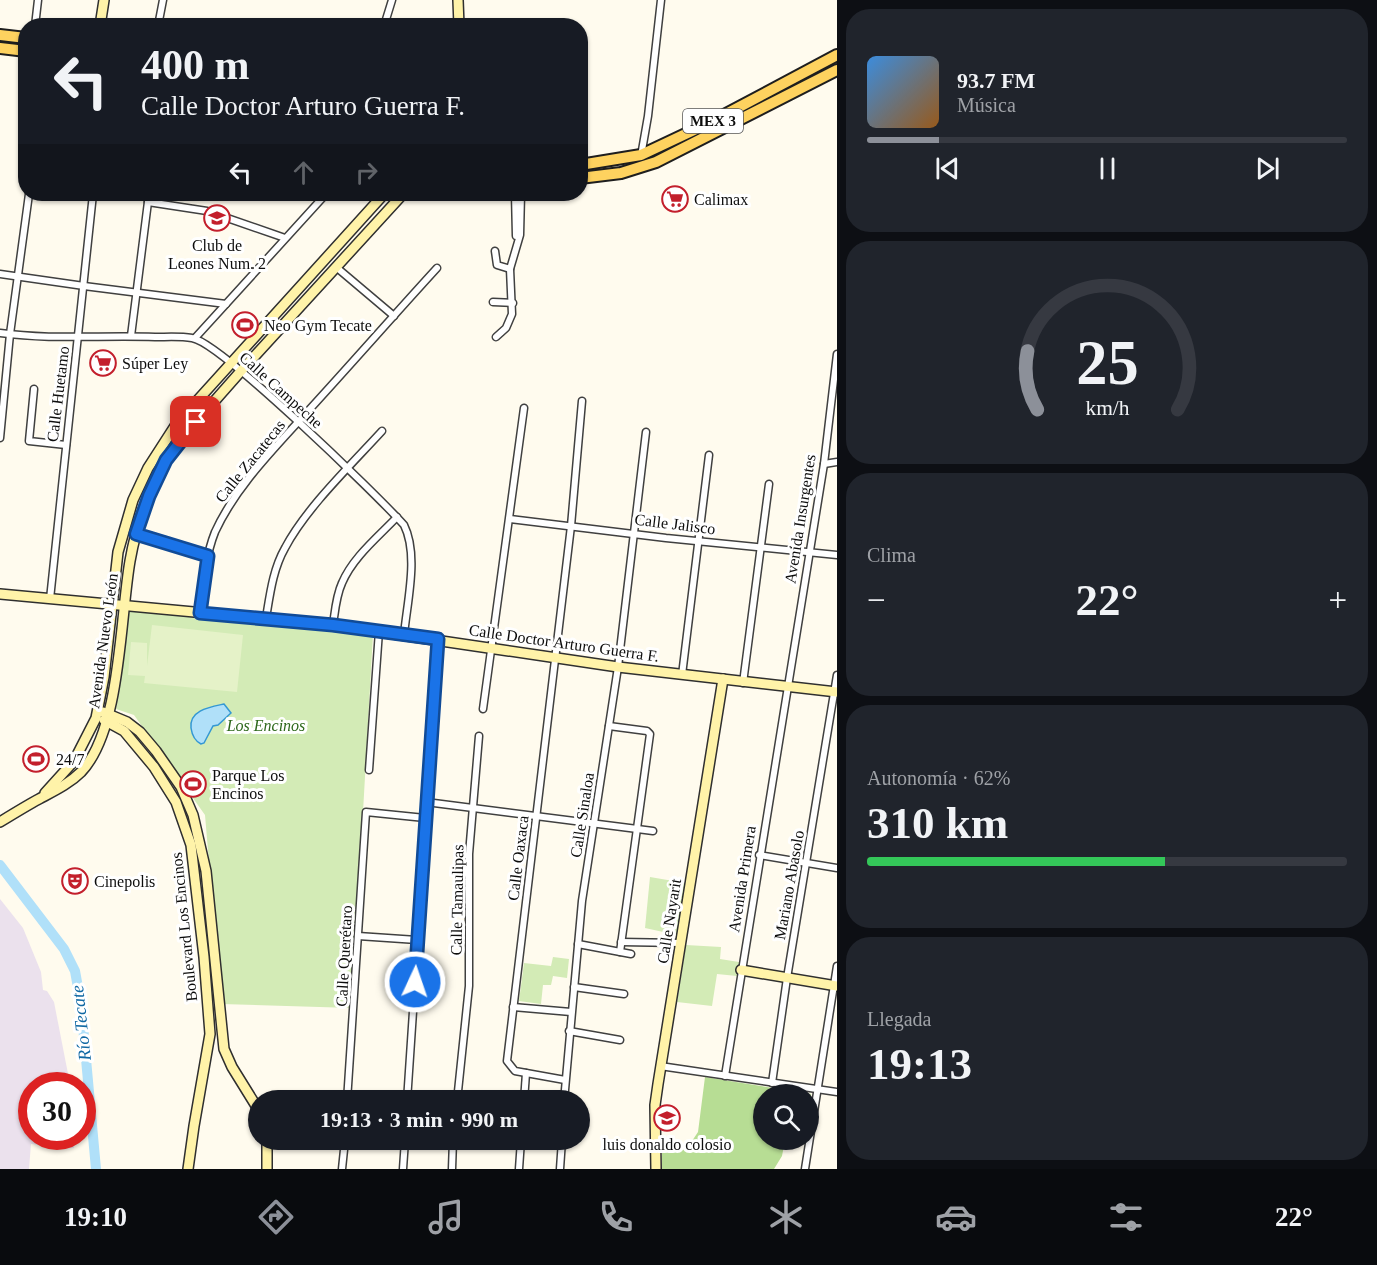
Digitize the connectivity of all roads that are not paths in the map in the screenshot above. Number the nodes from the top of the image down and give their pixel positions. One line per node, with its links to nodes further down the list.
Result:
1 (38, 0): 7 (street)
2 (104, 0): 8 (street)
3 (163, 0): 9 (street)
4 (392, 0): 10 (street)
5 (458, 0): 11 (street)
6 (660, 0): 18 (street)
7 (36, 18)
8 (101, 18)
9 (160, 18)
10 (386, 18)
11 (459, 18)
12 (0, 35): 13 (main road)
13 (18, 37)
14 (0, 48): 15 (main road)
15 (18, 50)
16 (837, 55): 18 (main road, MEX 3)
17 (837, 70): 20 (main road, MEX 3)
18 (642, 155): 19 (main road, MEX 3); 20 (street)
19 (588, 164)
20 (639, 168): 21 (main road, MEX 3)
21 (588, 177)
22 (28, 201): 37 (street)
23 (92, 201): 38 (street, Calle Huetamo)
24 (319, 201): 30 (street)
25 (378, 201): 51 (street, Avenida Nuevo León)
26 (396, 201): 33 (street, Avenida Nuevo León)
27 (515, 201): 31 (street)
28 (520, 201): 31 (street)
29 (148, 202): 30 (street); 39 (street)
30 (285, 238): 42 (street)
31 (518, 242): 35 (street)
32 (495, 251): 35 (street)
33 (336, 267): 43 (street); 52 (street, Avenida Nuevo León)
34 (437, 268): 43 (street, Calle Zacatecas)
35 (510, 269): 41 (street)
36 (0, 274): 37 (street)
37 (17, 277): 38 (street); 45 (street)
38 (84, 286): 39 (street); 47 (street, Calle Huetamo)
39 (137, 292): 42 (street); 46 (street)
40 (493, 302): 41 (street)
41 (513, 303): 48 (street)
42 (225, 304): 49 (street)
43 (394, 316): 56 (street, Calle Zacatecas)
44 (0, 333): 45 (street)
45 (10, 334): 47 (street); 59 (street)
46 (131, 336): 47 (street); 49 (street)
47 (78, 337): 60 (street, Calle Huetamo)
48 (496, 337)
49 (195, 338): 51 (street, Calle Campeche)
50 (837, 354): 63 (street, Avenida Insurgentes)
51 (231, 362): 52 (street, Calle Campeche); 78 (street, Avenida Nuevo León)
52 (241, 371): 56 (street, Calle Campeche); 70 (street, Avenida Nuevo León)
53 (34, 389): 60 (street)
54 (582, 401): 68 (street, Calle Oaxaca)
55 (524, 408): 67 (street)
56 (298, 423): 64 (street, Calle Campeche); 75 (street, Calle Zacatecas)
57 (382, 431): 64 (street)
58 (646, 432): 69 (street, Calle Sinaloa)
59 (0, 438)
60 (66, 445): 77 (street, Calle Huetamo)
61 (709, 455): 71 (street)
62 (837, 462): 63 (street)
63 (824, 464): 73 (street, Avenida Insurgentes)
64 (347, 469): 66 (street, Calle Campeche); 81 (street)
65 (769, 484): 72 (street)
66 (398, 517): 82 (street); 84 (street, Calle Campeche)
67 (510, 519): 68 (street, Calle Jalisco); 86 (street)
68 (571, 526): 69 (street, Calle Jalisco); 87 (street, Calle Oaxaca)
69 (633, 533): 71 (street, Calle Jalisco); 88 (street, Calle Sinaloa)
70 (136, 534): 75 (street); 79 (street, Avenida Nuevo León)
71 (699, 541): 72 (street, Calle Jalisco); 89 (street)
72 (761, 548): 73 (street, Calle Jalisco); 92 (street)
73 (809, 551): 74 (street, Calle Jalisco); 93 (street, Avenida Insurgentes)
74 (837, 555)
75 (208, 556): 80 (street, Calle Zacatecas)
76 (0, 594): 77 (street, Calle Doctor Arturo Guerra F.)
77 (50, 598): 78 (street, Calle Doctor Arturo Guerra F.)
78 (111, 605): 79 (street, Calle Doctor Arturo Guerra F.); 96 (street, Avenida Nuevo León)
79 (124, 606): 80 (street, Calle Doctor Arturo Guerra F.); 97 (street, Avenida Nuevo León)
80 (200, 613): 81 (street, Calle Doctor Arturo Guerra F.)
81 (266, 618): 82 (street, Calle Doctor Arturo Guerra F.)
82 (333, 625): 83 (street, Calle Doctor Arturo Guerra F.)
83 (379, 631): 84 (street, Calle Doctor Arturo Guerra F.); 100 (street)
84 (404, 635): 85 (street, Calle Doctor Arturo Guerra F.)
85 (438, 639): 86 (street, Calle Doctor Arturo Guerra F.); 102 (street)
86 (492, 648): 87 (street, Calle Doctor Arturo Guerra F.); 95 (street)
87 (555, 658): 88 (street, Calle Doctor Arturo Guerra F.); 104 (street, Calle Oaxaca)
88 (618, 668): 89 (street, Calle Doctor Arturo Guerra F.); 98 (street, Calle Sinaloa)
89 (682, 675): 91 (street, Calle Doctor Arturo Guerra F.)
90 (837, 675): 94 (street, Mariano Abasolo)
91 (723, 679): 92 (street, Calle Doctor Arturo Guerra F.); 117 (street, Calle Nayarit)
92 (743, 682): 93 (street, Calle Doctor Arturo Guerra F.)
93 (786, 688): 94 (street, Calle Doctor Arturo Guerra F.); 110 (street, Avenida Primera)
94 (836, 692): 111 (street, Mariano Abasolo)
95 (483, 709)
96 (97, 714): 97 (street, Boulevard Los Encinos); 101 (street, Avenida Nuevo León)
97 (108, 717): 101 (street, Avenida Nuevo León); 113 (street, Boulevard Los Encinos)
98 (609, 726): 107 (street, Calle Sinaloa); 108 (street)
99 (479, 735): 103 (street, Calle Tamaulipas)
100 (369, 770)
101 (39, 799): 106 (street)
102 (426, 802): 103 (street); 105 (street)
103 (474, 807): 104 (street); 141 (street, Calle Tamaulipas)
104 (537, 816): 107 (street); 127 (street, Calle Oaxaca)
105 (425, 818): 114 (street, Calle Querétaro); 115 (street)
106 (0, 822)
107 (595, 823): 108 (street); 118 (street, Calle Sinaloa)
108 (636, 828): 109 (street); 116 (street)
109 (653, 831)
110 (759, 855): 111 (street); 122 (street, Avenida Primera)
111 (807, 863): 112 (street); 123 (street, Mariano Abasolo)
112 (837, 868)
113 (202, 886): 145 (street, Boulevard Los Encinos); 153 (street, Boulevard Los Encinos)
114 (358, 936): 115 (street); 139 (street, Calle Querétaro)
115 (417, 940): 140 (street)
116 (621, 942): 117 (street); 119 (street)
117 (681, 943): 131 (street, Calle Nayarit)
118 (578, 944): 119 (street); 125 (street, Calle Sinaloa)
119 (620, 952): 120 (street)
120 (631, 954)
121 (837, 966): 124 (street)
122 (741, 970): 123 (street); 133 (street, Avenida Primera)
123 (787, 978): 124 (street); 135 (street, Mariano Abasolo)
124 (835, 986): 137 (street)
125 (574, 987): 126 (street); 128 (street, Calle Sinaloa)
126 (624, 994)
127 (513, 1006): 128 (street); 132 (street, Calle Oaxaca)
128 (571, 1012): 129 (street, Calle Sinaloa)
129 (569, 1031): 130 (street); 134 (street, Calle Sinaloa)
130 (620, 1040)
131 (660, 1066): 133 (street); 160 (street, Calle Nayarit)
132 (526, 1073): 134 (street); 142 (street)
133 (725, 1076): 135 (street)
134 (565, 1080): 143 (street, Calle Sinaloa)
135 (772, 1083): 136 (street)
136 (780, 1084)
137 (818, 1084)
138 (819, 1089): 144 (street)
139 (348, 1090)
140 (408, 1090)
141 (458, 1090)
142 (525, 1090)
143 (565, 1090)
144 (837, 1092)
145 (248, 1093)
146 (267, 1150): 154 (street)
147 (344, 1150): 155 (street)
148 (404, 1150): 156 (street)
149 (453, 1150): 157 (street)
150 (520, 1150): 158 (street)
151 (561, 1150): 159 (street)
152 (808, 1150): 161 (street)
153 (188, 1169)
154 (267, 1169)
155 (342, 1169)
156 (403, 1169)
157 (452, 1169)
158 (519, 1169)
159 (560, 1169)
160 (656, 1169)
161 (805, 1169)

